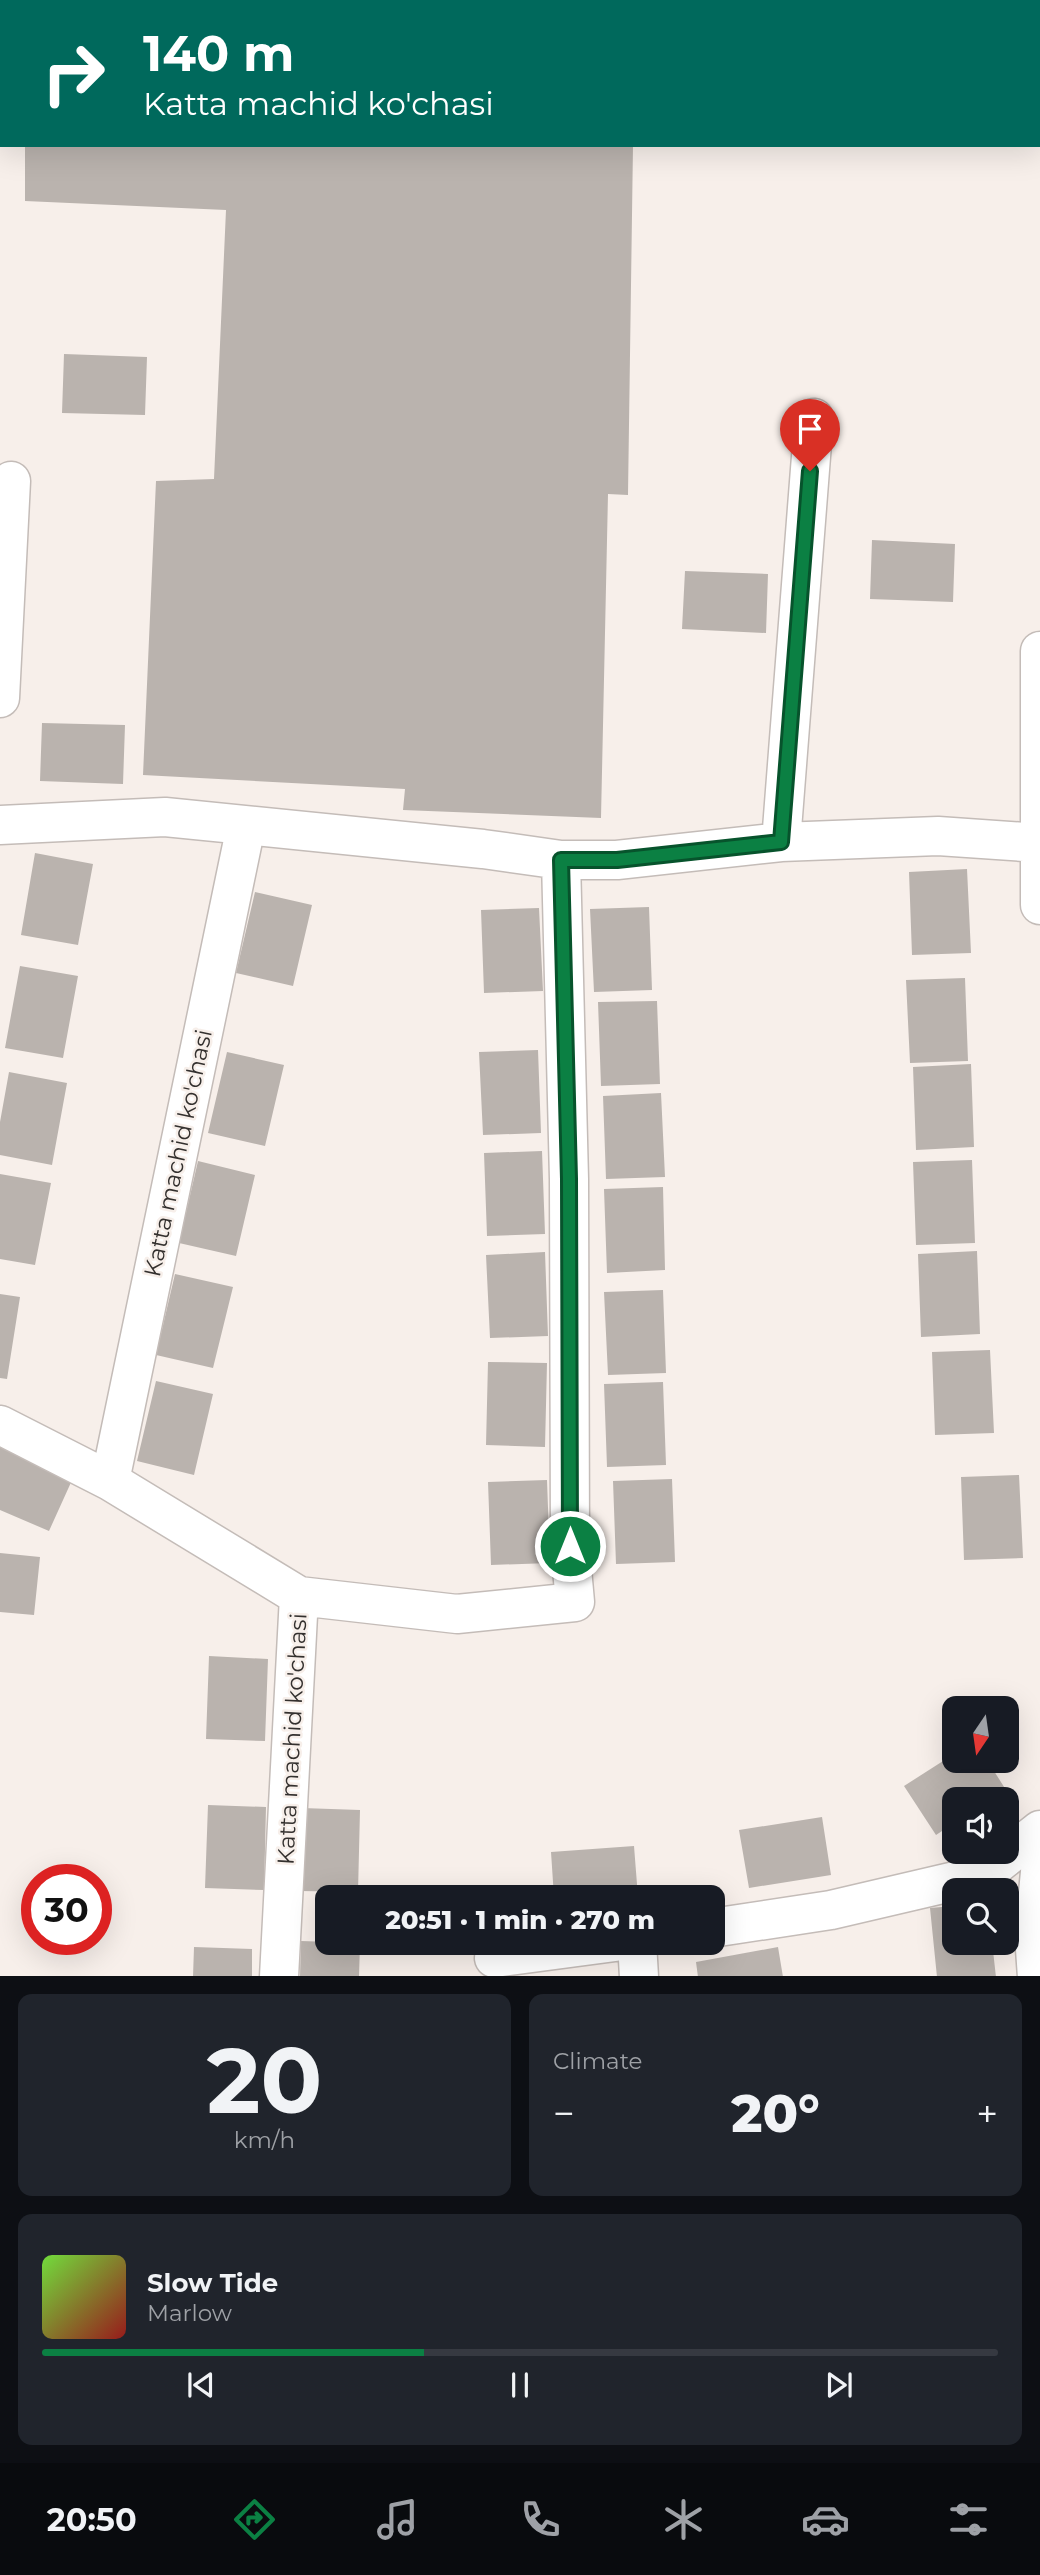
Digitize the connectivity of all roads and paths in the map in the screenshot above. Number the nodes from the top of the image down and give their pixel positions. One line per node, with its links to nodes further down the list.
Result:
1 (814, 418): 8 (street)
2 (11, 481): 4 (street)
3 (1040, 651): 5 (street)
4 (0, 698)
5 (1040, 733): 9 (street)
6 (0, 825): 7 (street)
7 (246, 826): 10 (street); 13 (street, Katta machid ko'chasi)
8 (781, 842): 9 (street); 10 (street)
9 (1039, 842): 11 (street)
10 (561, 860): 14 (street)
11 (1040, 905)
12 (0, 1425): 13 (street, Katta machid ko'chasi)
13 (110, 1481): 14 (street, Katta machid ko'chasi)
14 (299, 1596): 21 (street, Katta machid ko'chasi)
15 (1040, 1830): 17 (street)
16 (1040, 1872): 23 (street)
17 (725, 1926)
18 (517, 1955): 20 (street)
19 (638, 1955): 22 (street)
20 (494, 1958)
21 (279, 1976)
22 (639, 1976)
23 (1037, 1976)

